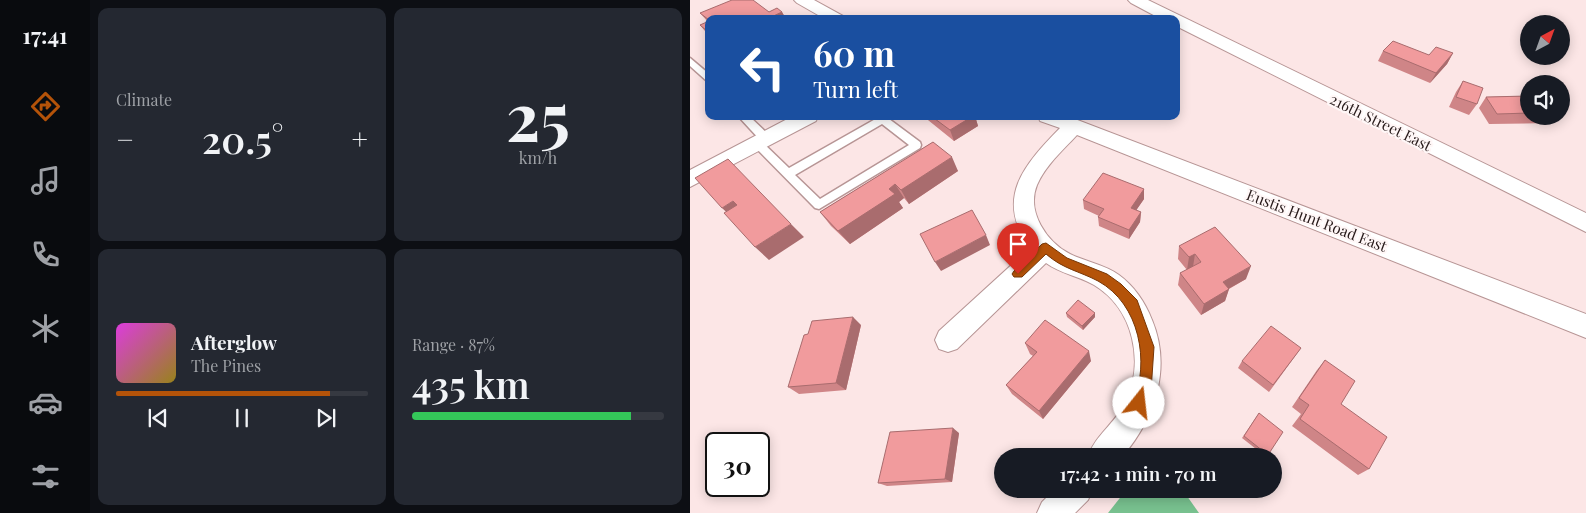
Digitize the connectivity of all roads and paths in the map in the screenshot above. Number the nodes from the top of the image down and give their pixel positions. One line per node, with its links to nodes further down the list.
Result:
1 (802, 0): 3 (street)
2 (1136, 0): 4 (street, 216th Street East)
3 (830, 15)
4 (1167, 15)
5 (1180, 21): 17 (street, 216th Street East)
6 (690, 61): 7 (lane)
7 (705, 76)
8 (747, 120): 14 (lane)
9 (802, 120): 14 (street)
10 (881, 120): 15 (lane)
11 (884, 120): 15 (lane)
12 (1056, 120): 13 (street, Eustis Hunt Road East)
13 (1073, 127): 18 (street); 19 (street, Eustis Hunt Road East)
14 (761, 142): 15 (lane); 16 (street)
15 (788, 174)
16 (690, 179)
17 (1586, 223)
18 (1046, 248): 20 (street); 21 (street)
19 (1586, 326)
20 (948, 340)
21 (1109, 448)
22 (1068, 498): 23 (street)
23 (1053, 513)

